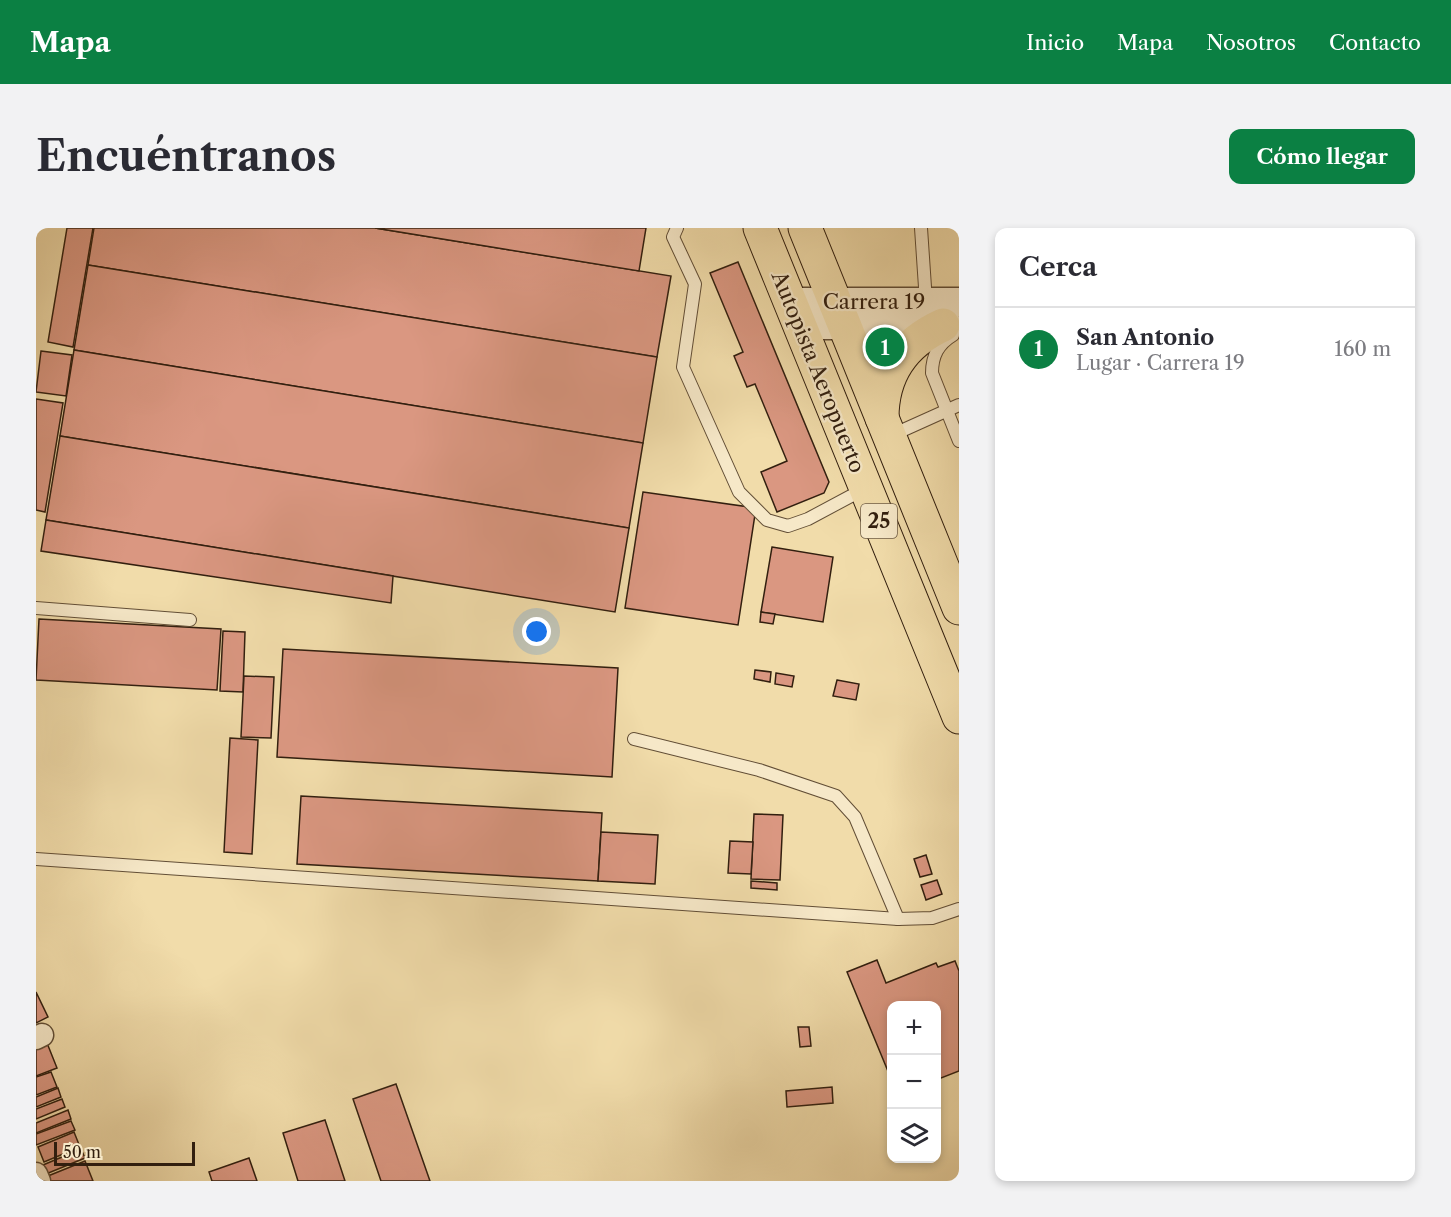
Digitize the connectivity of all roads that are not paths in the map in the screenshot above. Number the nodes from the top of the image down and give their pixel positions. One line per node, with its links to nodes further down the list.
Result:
1 (676, 228): 12 (lane)
2 (760, 228): 5 (highway, Autopista Aeropuerto / 25)
3 (805, 228): 6 (highway, Autopista Aeropuerto / 25)
4 (921, 228): 7 (lane)
5 (794, 314): 6 (street, Carrera 19); 12 (highway, Autopista Aeropuerto / 25)
6 (840, 314): 7 (street, Carrera 19); 10 (highway, Autopista Aeropuerto / 25)
7 (949, 317): 9 (lane); 10 (highway)
8 (959, 405): 9 (lane)
9 (946, 412): 10 (lane); 11 (lane)
10 (885, 427): 14 (highway, Autopista Aeropuerto / 25)
11 (959, 441)
12 (866, 488): 16 (highway, Autopista Aeropuerto / 25)
13 (36, 608): 15 (lane)
14 (959, 608)
15 (190, 620)
16 (959, 717)
17 (634, 739): 20 (lane)
18 (36, 859): 20 (lane)
19 (959, 909): 20 (lane)
20 (898, 919)
21 (36, 1175): 22 (street)
22 (39, 1181)

